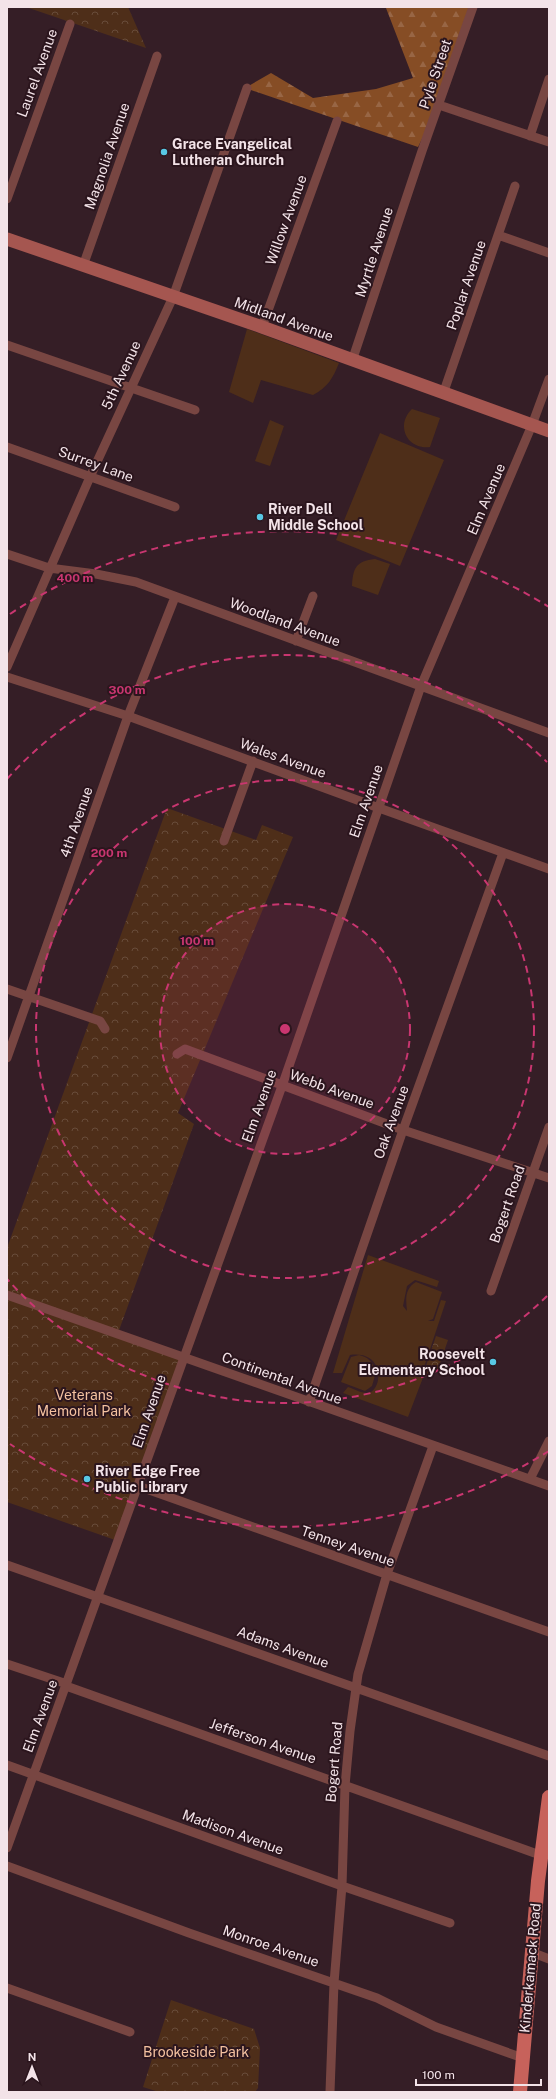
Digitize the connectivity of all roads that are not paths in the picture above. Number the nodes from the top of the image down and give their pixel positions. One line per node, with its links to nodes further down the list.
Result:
1 (473, 7): 6 (street, Pyle Street)
2 (70, 24): 12 (street, Laurel Avenue)
3 (157, 56): 16 (street, Magnolia Avenue)
4 (549, 79): 8 (street)
5 (247, 88): 17 (street, 5th Avenue)
6 (439, 104): 8 (street); 10 (street, Pyle Street)
7 (337, 121): 18 (street, Willow Avenue)
8 (530, 136): 9 (street)
9 (549, 142)
10 (422, 151): 20 (street, Myrtle Avenue)
11 (515, 186): 13 (street, Poplar Avenue)
12 (7, 199)
13 (498, 235): 15 (street); 23 (street, Poplar Avenue)
14 (7, 239): 16 (street, Midland Avenue)
15 (549, 254)
16 (83, 266): 17 (street, Midland Avenue)
17 (173, 297): 18 (street, Midland Avenue); 22 (street, 5th Avenue)
18 (262, 327): 20 (street, Midland Avenue)
19 (7, 345): 22 (street)
20 (352, 361): 23 (street, Midland Avenue)
21 (549, 379): 25 (street, Elm Avenue)
22 (131, 387): 24 (street); 28 (street, 5th Avenue)
23 (443, 394): 25 (street, Midland Avenue)
24 (195, 410)
25 (532, 425): 26 (street, Midland Avenue); 37 (street, Elm Avenue)
26 (549, 431)
27 (7, 448): 28 (street, Surrey Lane)
28 (90, 477): 29 (street, Surrey Lane); 31 (street, 5th Avenue)
29 (175, 508)
30 (7, 554): 31 (street, Woodland Avenue)
31 (49, 568): 33 (street, Woodland Avenue); 35 (street, 5th Avenue)
32 (313, 596): 34 (street)
33 (175, 597): 34 (street, Woodland Avenue); 38 (street, 4th Avenue)
34 (296, 641): 37 (street, Woodland Avenue)
35 (7, 667)
36 (7, 677): 38 (street, Wales Avenue)
37 (421, 686): 39 (street, Woodland Avenue); 41 (street, Elm Avenue)
38 (128, 716): 40 (street, Wales Avenue); 46 (street, 4th Avenue)
39 (549, 733)
40 (253, 761): 41 (street, Wales Avenue); 42 (street)
41 (379, 808): 43 (street, Wales Avenue); 50 (street, Elm Avenue)
42 (224, 841)
43 (503, 853): 44 (street, Wales Avenue); 52 (street, Oak Avenue)
44 (549, 868)
45 (7, 989): 46 (street)
46 (29, 997): 47 (street); 49 (street, 4th Avenue)
47 (105, 1029)
48 (177, 1054): 50 (street, Webb Avenue)
49 (7, 1058)
50 (282, 1086): 52 (street, Webb Avenue); 57 (street, Elm Avenue)
51 (549, 1127): 53 (street, Bogert Road)
52 (403, 1130): 53 (street, Webb Avenue); 58 (street, Oak Avenue)
53 (533, 1173): 54 (street, Webb Avenue); 55 (street, Bogert Road)
54 (549, 1178)
55 (491, 1291)
56 (7, 1295): 57 (street, Continental Avenue)
57 (183, 1357): 58 (street, Continental Avenue); 62 (street, Elm Avenue)
58 (309, 1402): 60 (street, Continental Avenue)
59 (549, 1440): 61 (street)
60 (433, 1446): 61 (street, Continental Avenue); 65 (street, Bogert Road)
61 (530, 1479): 63 (street, Continental Avenue)
62 (138, 1486): 65 (street, Tenney Avenue); 66 (street, Elm Avenue)
63 (549, 1486)
64 (7, 1565): 66 (street, Adams Avenue)
65 (387, 1574): 67 (street, Tenney Avenue); 70 (street, Bogert Road)
66 (98, 1597): 69 (street, Elm Avenue); 70 (street, Adams Avenue)
67 (549, 1632)
68 (7, 1664): 69 (street, Jefferson Avenue)
69 (66, 1685): 73 (street, Elm Avenue); 74 (street, Jefferson Avenue)
70 (356, 1688): 71 (street, Adams Avenue); 74 (street, Bogert Road)
71 (549, 1756)
72 (7, 1765): 73 (street, Madison Avenue)
73 (34, 1775): 76 (street, Elm Avenue); 79 (street, Madison Avenue)
74 (345, 1786): 77 (street, Jefferson Avenue); 79 (street, Bogert Road)
75 (549, 1797): 77 (main road, Kinderkamack Road)
76 (7, 1848)
77 (540, 1855): 81 (main road, Kinderkamack Road)
78 (7, 1866): 83 (street, Monroe Avenue)
79 (342, 1886): 80 (street, Madison Avenue); 83 (street, Bogert Road)
80 (450, 1923)
81 (531, 1952): 82 (street); 86 (main road, Kinderkamack Road)
82 (549, 1959)
83 (334, 1983): 86 (street, Monroe Avenue); 87 (street, Bogert Road)
84 (7, 1988): 85 (street)
85 (130, 2032)
86 (523, 2058): 88 (main road, Kinderkamack Road)
87 (330, 2092)
88 (520, 2092)

